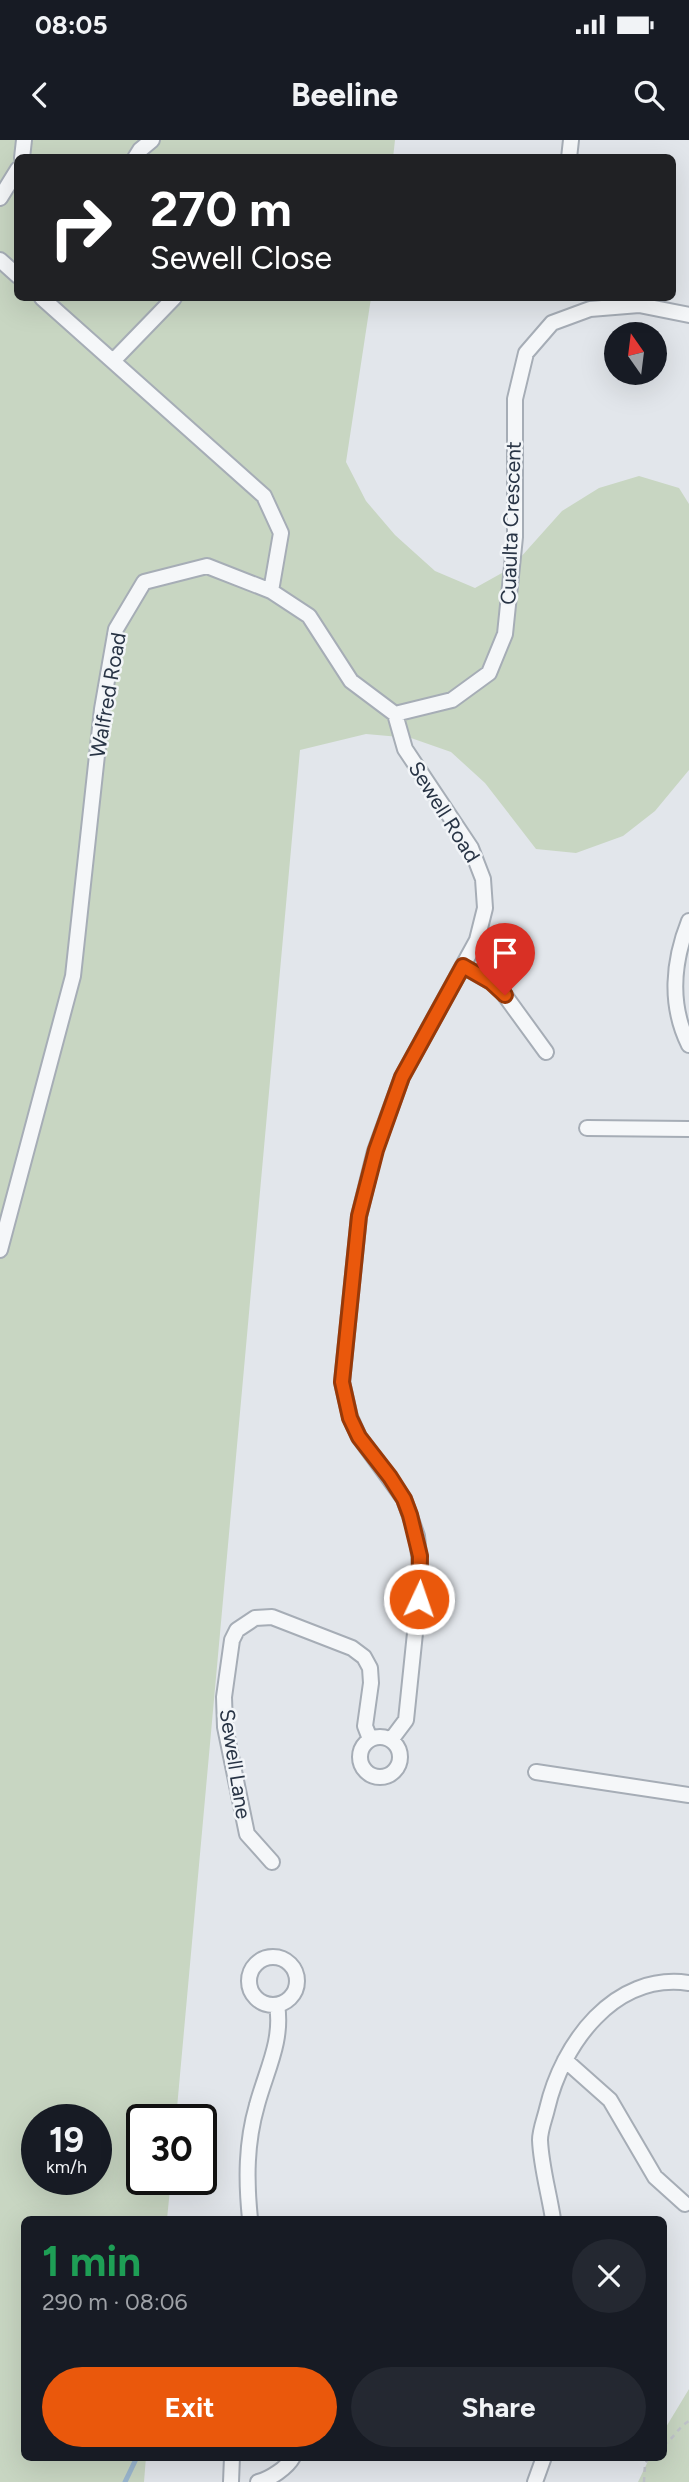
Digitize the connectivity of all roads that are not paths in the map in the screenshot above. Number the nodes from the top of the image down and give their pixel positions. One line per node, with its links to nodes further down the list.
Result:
1 (152, 140): 2 (street)
2 (138, 154)
3 (14, 175): 4 (street)
4 (0, 198)
5 (0, 260): 6 (street)
6 (14, 272)
7 (45, 301): 11 (street)
8 (171, 301): 11 (street)
9 (589, 303): 10 (street, Cuaulta Crescent); 13 (street, Cuaulta Crescent)
10 (689, 315)
11 (113, 361): 12 (street)
12 (271, 591): 13 (street); 20 (street, Walfred Road)
13 (395, 714): 15 (street, Sewell Road)
14 (689, 920): 16 (street)
15 (463, 966): 17 (street); 22 (street, Sewell Road)
16 (689, 1045)
17 (546, 1052)
18 (587, 1128): 19 (street)
19 (689, 1129)
20 (0, 1250)
21 (370, 1739): 22 (street); 22 (street); 25 (street, Sewell Lane)
22 (391, 1740)
23 (536, 1772): 24 (street)
24 (689, 1795)
25 (272, 1862)
26 (689, 1983): 28 (street)
27 (277, 2005): 30 (street)
28 (565, 2060): 29 (street); 31 (street)
29 (685, 2204)
30 (250, 2216)
31 (553, 2216)
32 (232, 2461): 35 (street)
33 (289, 2461): 36 (street)
34 (543, 2461): 37 (street)
35 (232, 2482)
36 (258, 2482)
37 (535, 2482)

